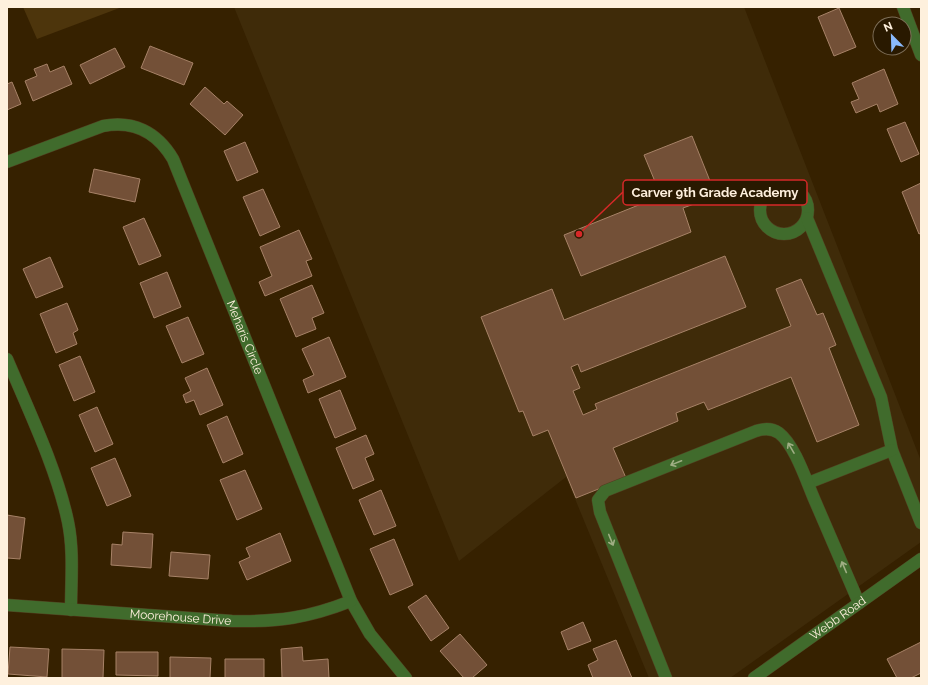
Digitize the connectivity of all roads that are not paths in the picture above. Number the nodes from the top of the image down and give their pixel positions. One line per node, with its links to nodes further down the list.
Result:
1 (903, 7): 2 (street)
2 (921, 55)
3 (7, 162): 10 (street, Meharis Circle)
4 (807, 218): 4 (street); 6 (street)
5 (7, 359): 13 (street)
6 (892, 450): 7 (street); 8 (street)
7 (808, 483): 11 (street, one-way to 7); 15 (street, one-way to 15)
8 (921, 523)
9 (921, 559): 11 (street, Webb Road)
10 (351, 601): 13 (street, Moorehouse Drive); 14 (street, Meharis Circle)
11 (859, 603): 16 (street, Webb Road)
12 (7, 605): 13 (street, Moorehouse Drive)
13 (72, 610)
14 (406, 678)
15 (666, 678)
16 (754, 678)

